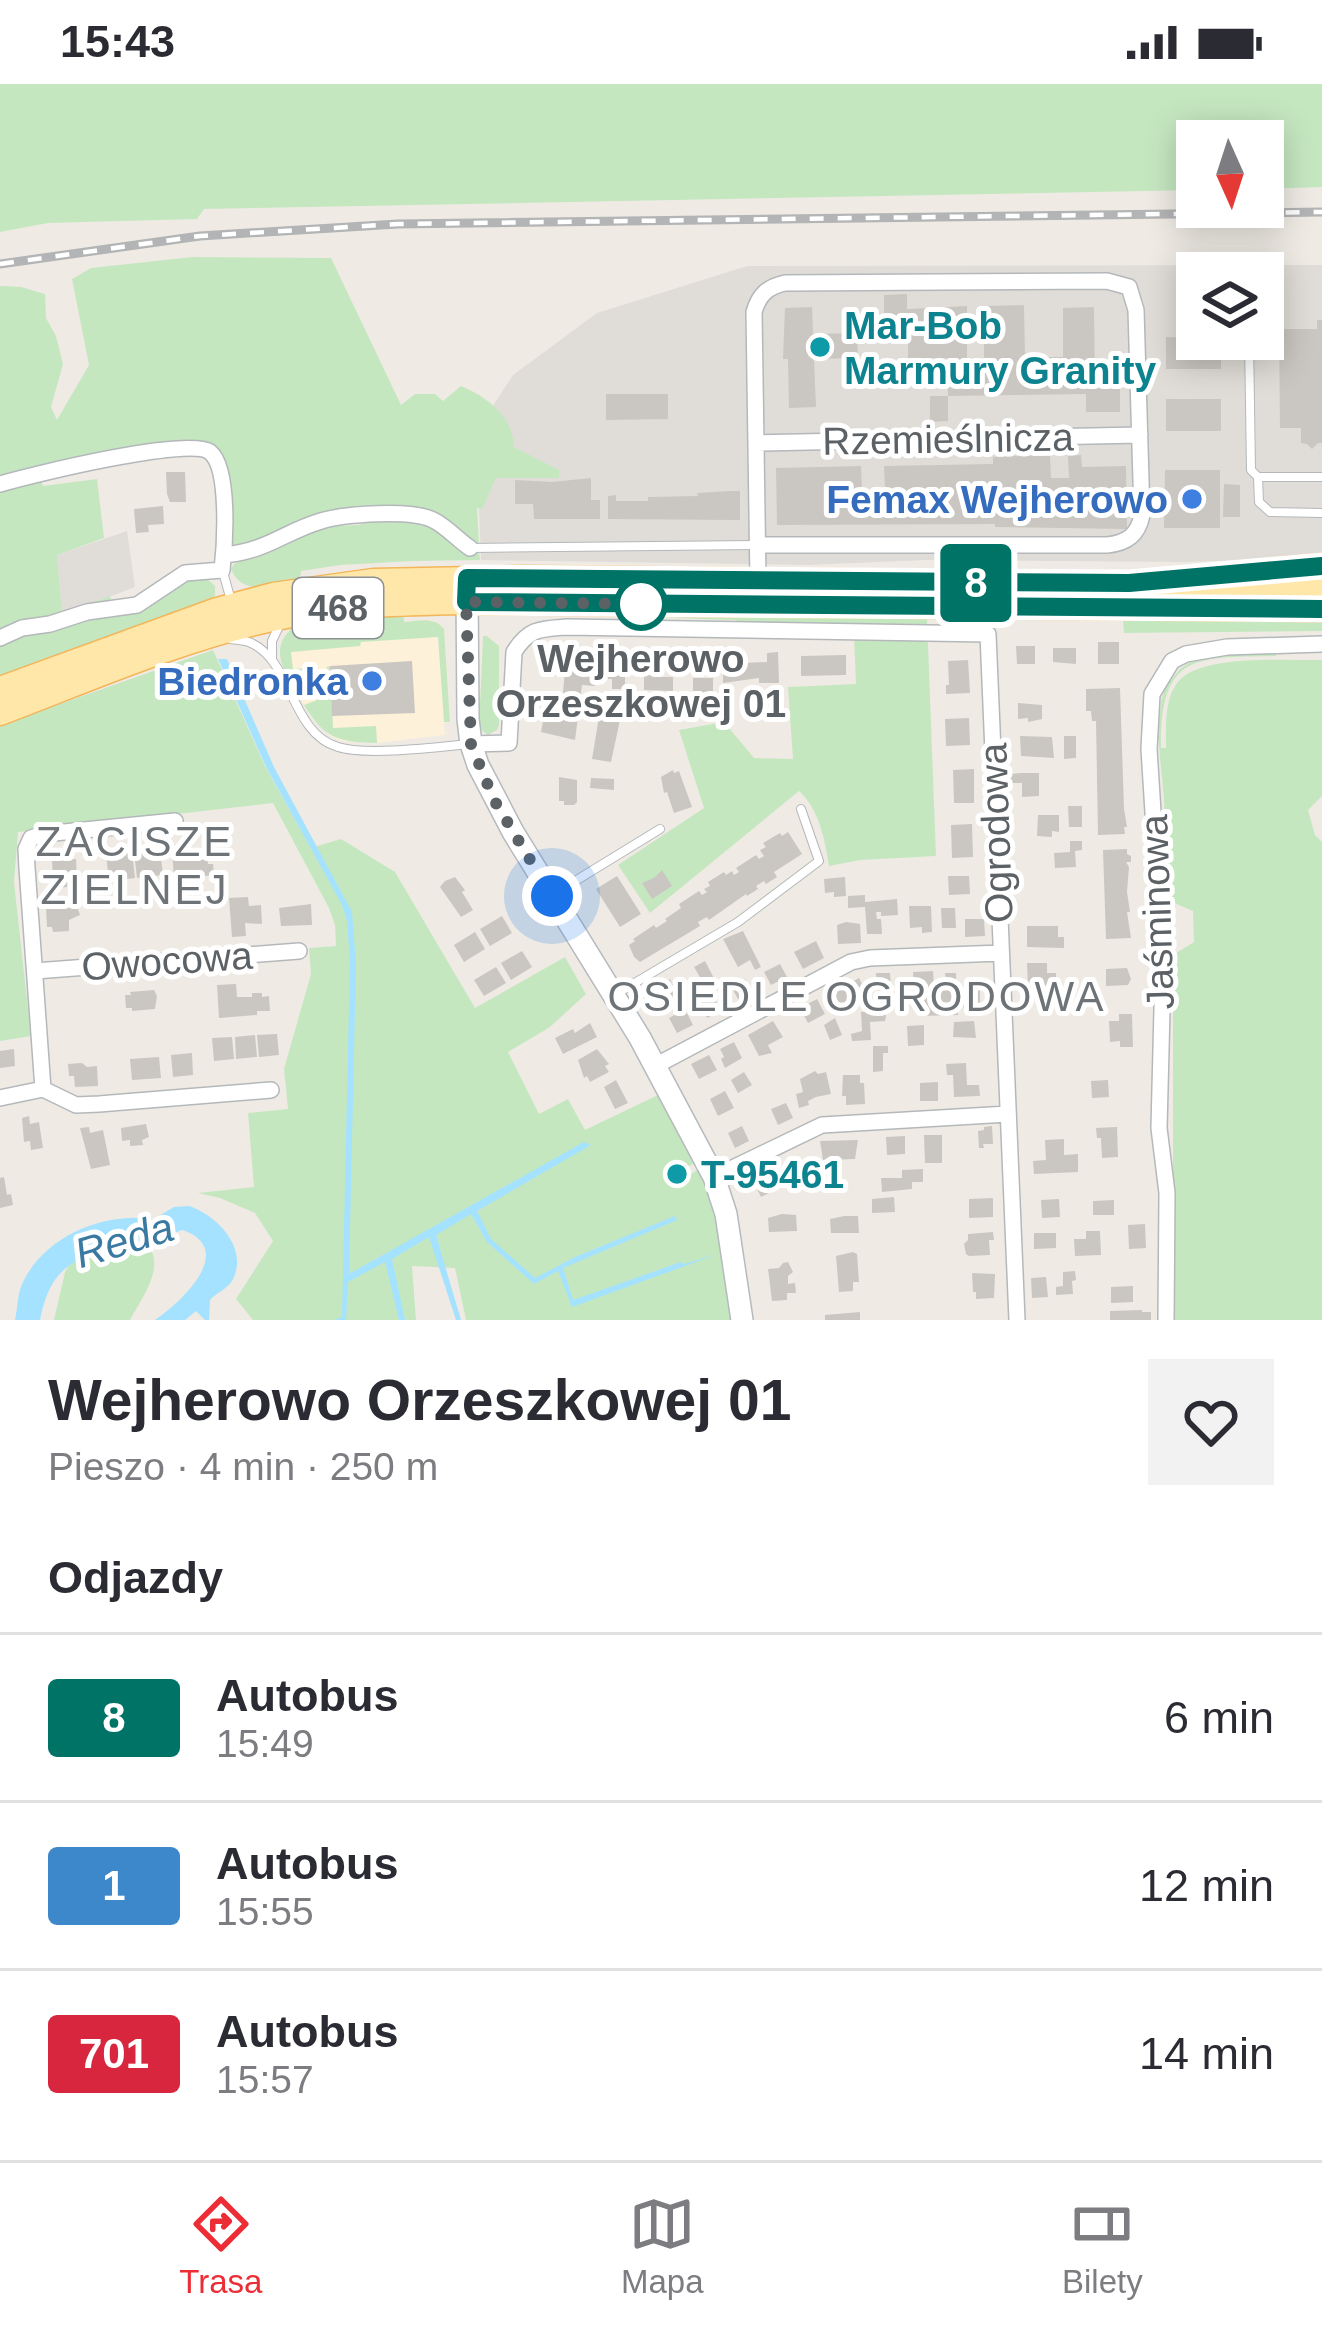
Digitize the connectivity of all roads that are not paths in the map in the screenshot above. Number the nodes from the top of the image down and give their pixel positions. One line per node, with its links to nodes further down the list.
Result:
1 (1249, 360): 4 (lane)
2 (1140, 435): 3 (street, Rzemieślnicza); 3 (street); 8 (street)
3 (756, 443): 8 (street)
4 (1258, 477): 5 (lane); 7 (lane)
5 (1322, 477)
6 (0, 484): 10 (street)
7 (1322, 513)
8 (758, 545): 9 (lane); 12 (street)
9 (470, 548): 10 (street)
10 (223, 562): 16 (lane); 20 (street)
11 (1322, 566): 13 (main road)
12 (758, 581): 13 (main road, 468); 15 (main road, 468)
13 (1129, 583): 14 (main road, 468)
14 (1322, 586)
15 (467, 590): 16 (main road, 468); 17 (main road, 468); 18 (main road, 468); 25 (street)
16 (225, 608): 23 (main road, 468)
17 (1322, 609)
18 (284, 616): 19 (main road, 468); 22 (lane)
19 (212, 635): 22 (lane); 24 (main road, 468)
20 (0, 638)
21 (1322, 644): 42 (street, Jaśminowa)
22 (272, 661): 25 (lane)
23 (0, 689)
24 (0, 713)
25 (471, 744): 29 (street); 31 (street, Ogrodowa)
26 (801, 809): 33 (lane)
27 (175, 820): 32 (street)
28 (660, 829): 29 (lane)
29 (552, 896): 33 (street)
30 (299, 951): 32 (street, Owocowa)
31 (1001, 953): 34 (street); 38 (street, Ogrodowa)
32 (34, 971): 35 (street)
33 (613, 995): 34 (street)
34 (655, 1066): 39 (street)
35 (43, 1089): 36 (street); 37 (street)
36 (271, 1090)
37 (0, 1098)
38 (1008, 1114): 39 (street); 41 (street, Ogrodowa)
39 (713, 1177): 40 (street)
40 (742, 1320)
41 (1017, 1320)
42 (1166, 1320)

